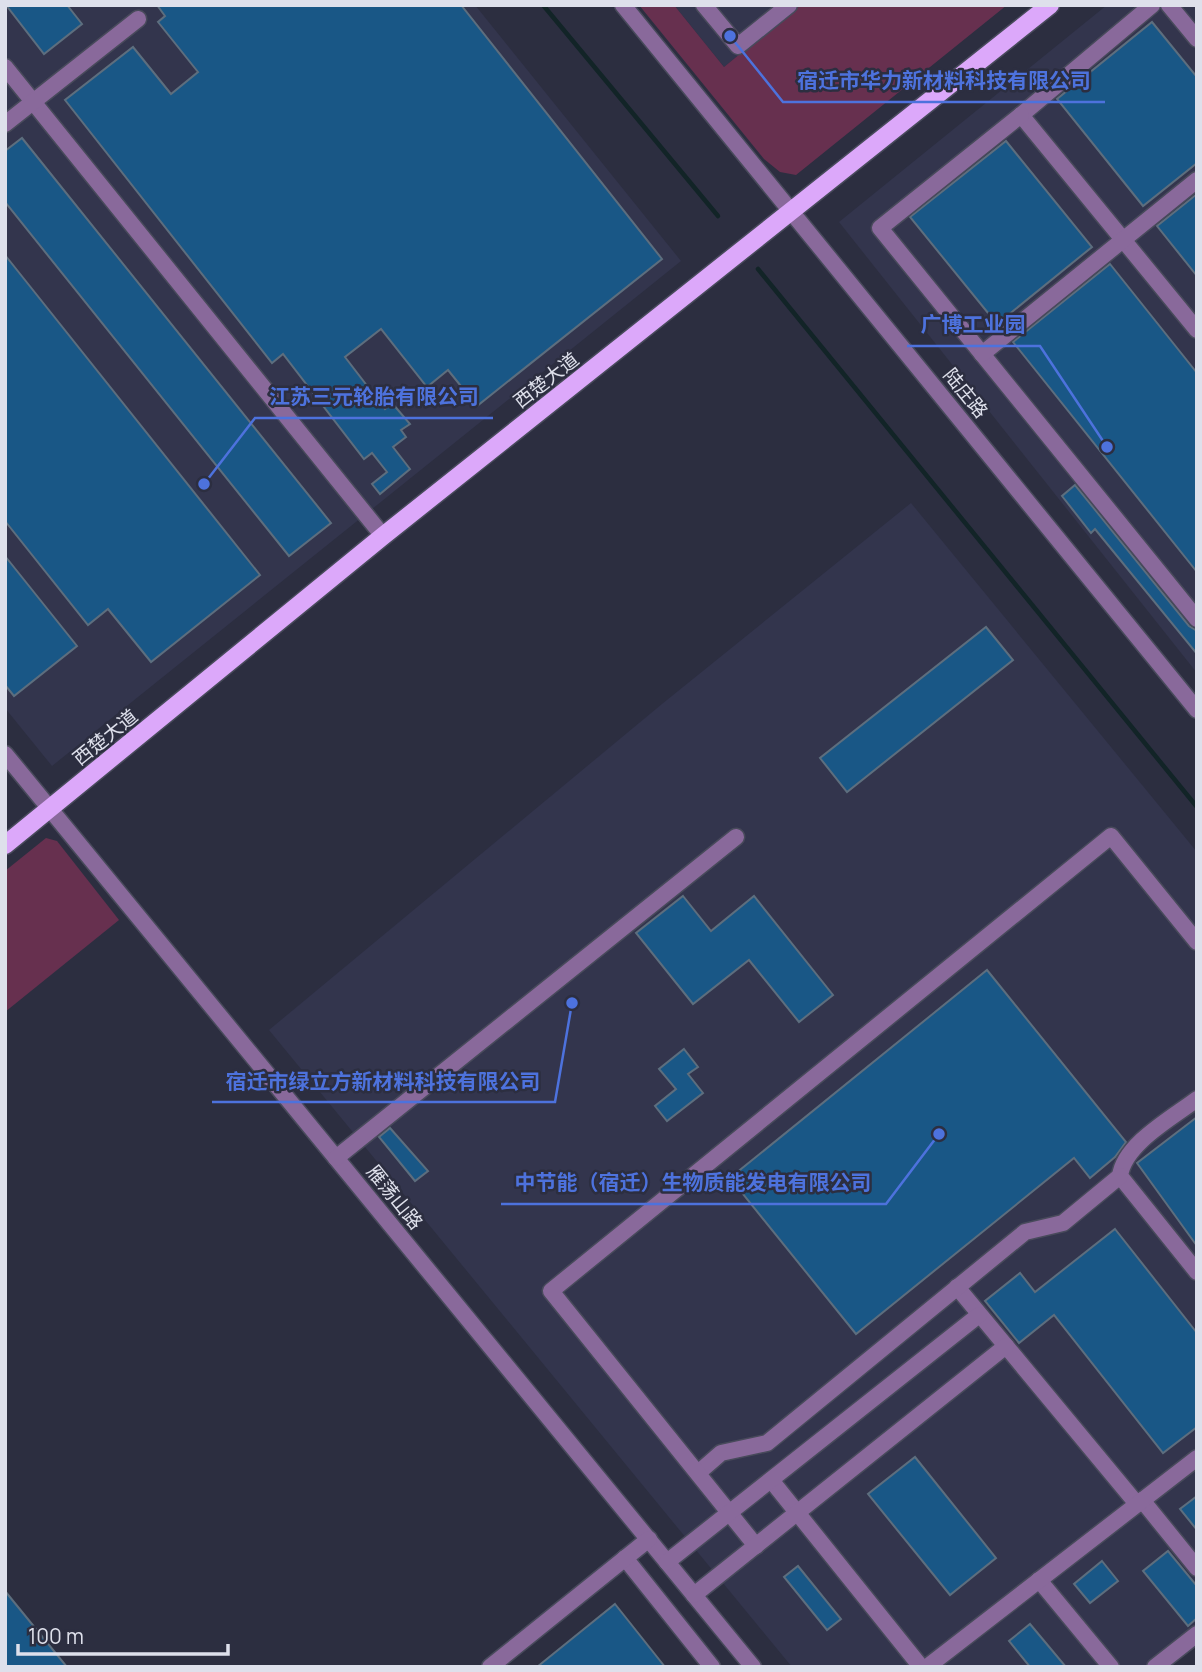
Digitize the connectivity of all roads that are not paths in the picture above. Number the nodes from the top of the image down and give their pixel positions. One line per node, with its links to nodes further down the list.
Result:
1 (622, 5): 14 (street, 陆庄路)
2 (704, 5): 3 (street)
3 (789, 5)
4 (1051, 5): 14 (main road, 西楚大道)
5 (1152, 5): 11 (street)
6 (1169, 5): 8 (street)
7 (138, 19): 10 (street)
8 (1197, 40)
9 (5, 67): 10 (street)
10 (34, 102): 12 (street); 18 (street)
11 (1021, 115): 15 (street); 17 (street)
12 (5, 124)
13 (1197, 180): 15 (street)
14 (792, 213): 18 (main road, 西楚大道); 20 (street, 陆庄路)
15 (1123, 240): 16 (street); 17 (street)
16 (1197, 330)
17 (982, 354): 19 (street)
18 (383, 536): 22 (main road, 西楚大道)
19 (1197, 620)
20 (1197, 710)
21 (5, 754): 22 (street, 雁荡山路)
22 (50, 809): 24 (main road, 西楚大道); 27 (street, 雁荡山路)
23 (736, 836): 27 (street)
24 (5, 845)
25 (1197, 942): 34 (street)
26 (1197, 1098): 28 (street)
27 (336, 1158): 39 (street, 雁荡山路)
28 (1120, 1176): 29 (street); 30 (street)
29 (1197, 1272)
30 (957, 1287): 31 (street); 34 (street)
31 (979, 1314): 32 (street); 35 (street)
32 (1006, 1346): 36 (street); 38 (street)
33 (1197, 1458): 36 (street)
34 (698, 1474): 37 (street)
35 (771, 1480): 37 (street); 38 (street)
36 (1140, 1502): 43 (street); 44 (street)
37 (730, 1513): 40 (street); 42 (street)
38 (797, 1513): 40 (street); 50 (street)
39 (649, 1539): 41 (street); 42 (street, 雁荡山路)
40 (755, 1546): 45 (street)
41 (625, 1558): 47 (street); 48 (street)
42 (667, 1562): 45 (street, 雁荡山路)
43 (1197, 1568)
44 (1039, 1580): 51 (street); 52 (street)
45 (694, 1595): 49 (street, 雁荡山路)
46 (1197, 1633): 53 (street)
47 (490, 1667)
48 (712, 1667)
49 (753, 1667)
50 (921, 1667)
51 (927, 1667)
52 (1111, 1667)
53 (1155, 1667)

